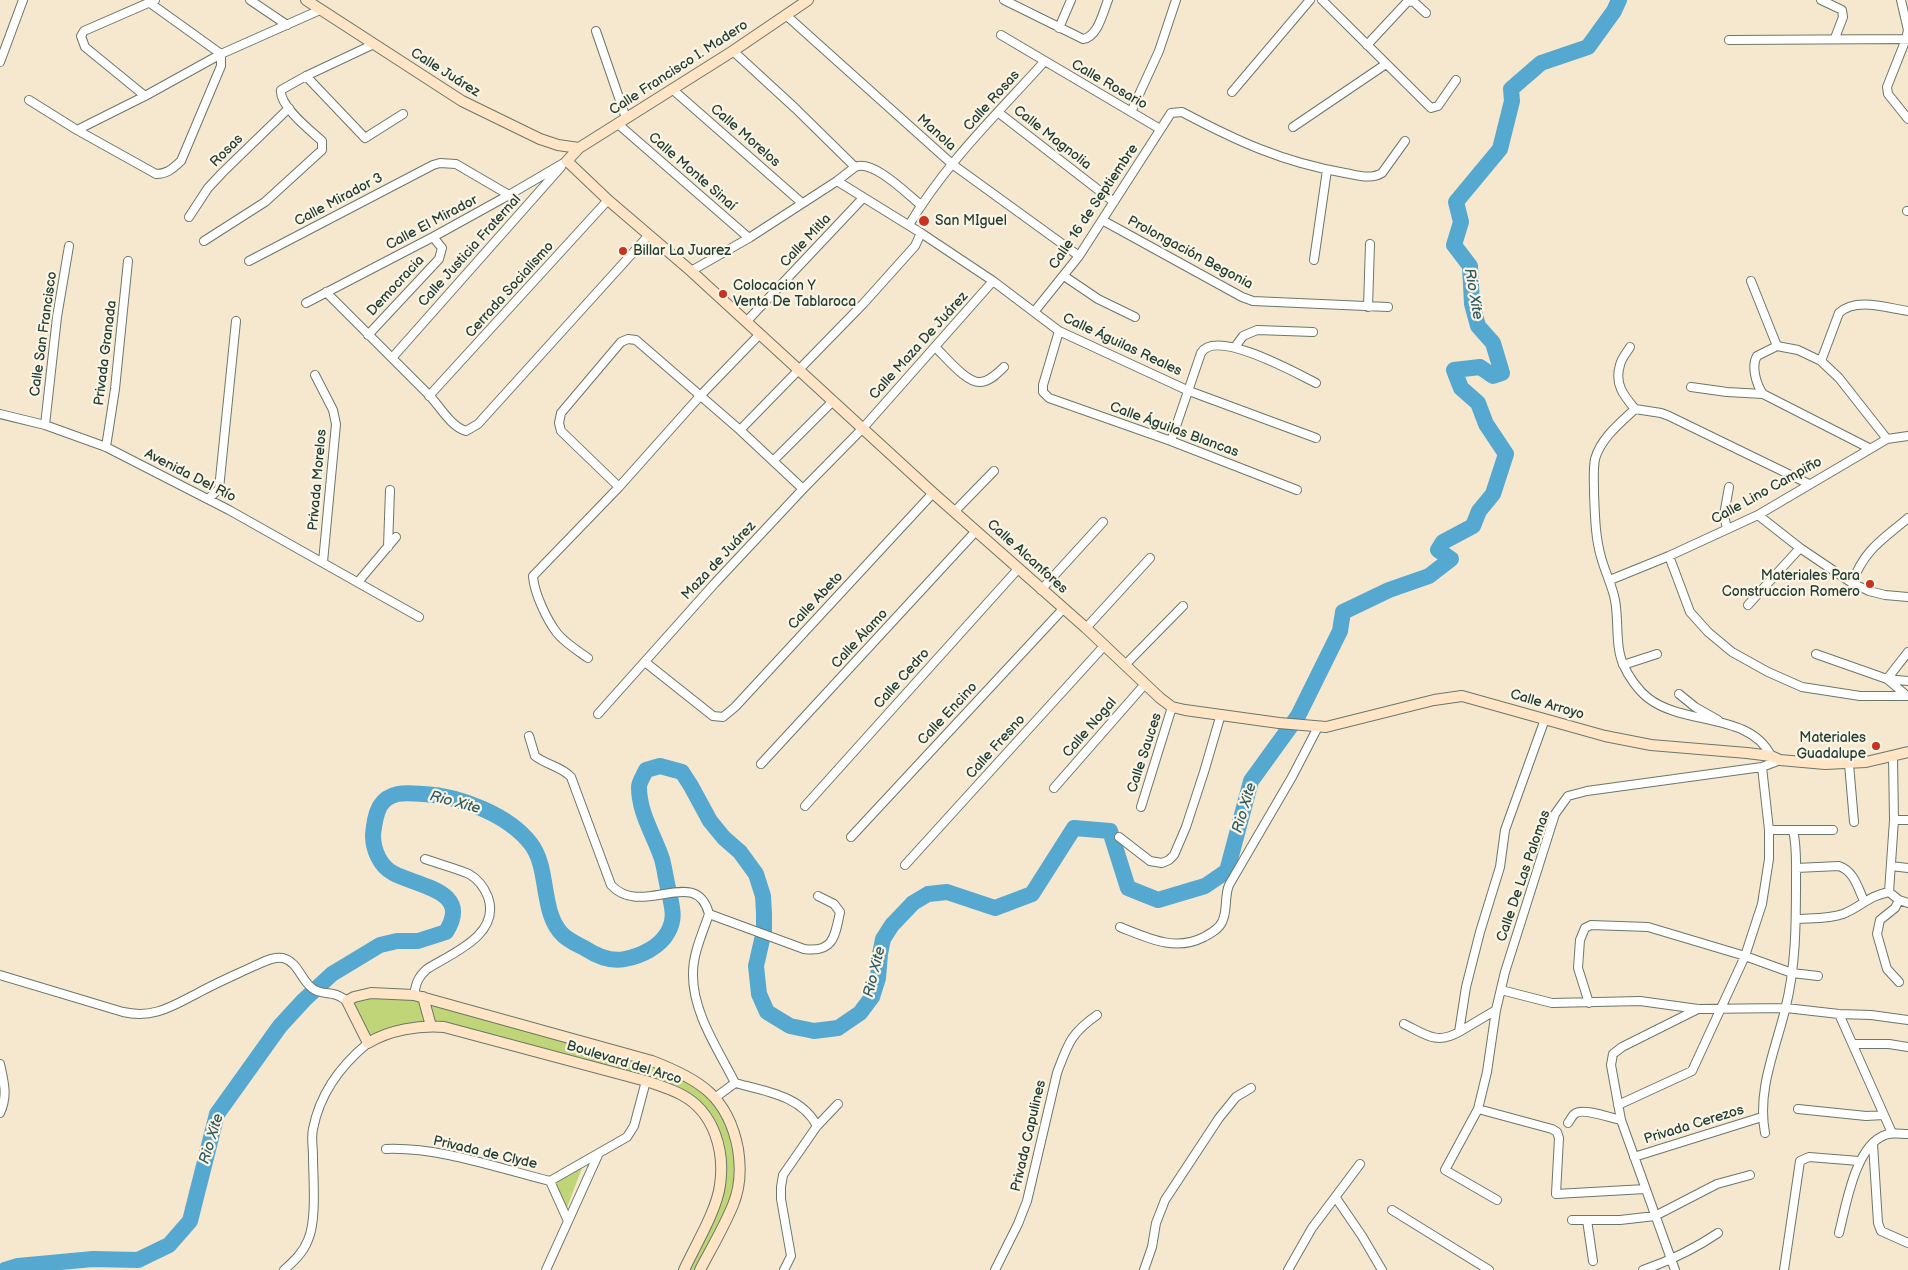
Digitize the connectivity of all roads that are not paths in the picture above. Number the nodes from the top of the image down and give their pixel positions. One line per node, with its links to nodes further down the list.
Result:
1 (22, 0): 28 (street)
2 (250, 0): 17 (street)
3 (306, 0): 14 (street, Calle Juárez)
4 (808, 0): 16 (street, Calle Francisco I. Madero)
5 (1004, 0): 18 (street)
6 (1071, 0): 18 (street)
7 (1108, 0): 18 (street)
8 (1176, 0): 38 (street)
9 (1310, 0): 34 (street)
10 (1322, 0): 25 (street)
11 (1821, 0): 21 (street)
12 (1901, 0): 22 (street)
13 (153, 1): 27 (street); 35 (street)
14 (320, 10): 17 (street); 24 (street, Calle Juárez)
15 (1426, 13): 25 (street)
16 (787, 16): 26 (street, Calle Francisco I. Madero); 49 (street, Manola)
17 (287, 25): 27 (street)
18 (1059, 28)
19 (596, 31): 42 (street)
20 (1001, 35): 29 (street, Calle Rosario)
21 (1835, 38): 22 (street); 23 (street)
22 (1907, 39): 41 (street)
23 (1730, 40)
24 (374, 44): 31 (street); 47 (street, Calle Juárez)
25 (1367, 45): 30 (street)
26 (733, 51): 33 (street, Calle Francisco I. Madero); 50 (street)
27 (221, 54): 35 (street); 45 (street)
28 (0, 62)
29 (1044, 62): 38 (street, Calle Rosario); 39 (street, Calle Rosas)
30 (1386, 64): 32 (street); 43 (street)
31 (306, 76): 37 (street); 40 (street)
32 (1456, 80)
33 (672, 89): 42 (street, Calle Francisco I. Madero); 57 (street, Calle Morelos)
34 (1232, 92)
35 (145, 96): 45 (street)
36 (29, 100): 45 (street)
37 (289, 108): 59 (street, Rosas); 66 (street)
38 (1131, 112): 44 (street, Calle Rosario)
39 (999, 113): 49 (street, Calle Rosas); 56 (street, Calle Magnolia)
40 (404, 114)
41 (1908, 119)
42 (622, 121): 47 (street, Calle Francisco I. Madero); 65 (street, Calle Monte Sinaí)
43 (1293, 127)
44 (1160, 129): 51 (street, Calle 16 de Septiembre); 56 (street, Calle 16 de Septiembre)
45 (77, 130)
46 (1406, 141): 51 (street)
47 (579, 148): 48 (street, Calle Francisco I. Madero)
48 (567, 161): 53 (street, Calle El Mirador); 55 (street, Calle Alcanfores); 94 (street, Calle Justicia Fraternal)
49 (952, 164): 58 (street, Calle Rosas); 69 (street, Manola)
50 (855, 167): 52 (street); 58 (street)
51 (1327, 170): 70 (street)
52 (837, 181): 54 (street, Calle Águilas Reales); 57 (street)
53 (509, 196): 64 (street, Calle El Mirador); 71 (street, Calle Mirador 3)
54 (864, 198): 61 (street, Calle Águilas Reales); 85 (street, Calle Mitla)
55 (608, 200): 63 (street, Calle Alcanfores); 103 (street, Cerrada Socialismo)
56 (1114, 202): 60 (street, Calle 16 de Septiembre)
57 (802, 203): 65 (street)
58 (921, 205): 61 (street)
59 (189, 216)
60 (1102, 220): 69 (street, Calle 16 de Septiembre); 79 (street, Prolongación Begonia)
61 (909, 225): 62 (street, Calle Águilas Reales)
62 (921, 233): 75 (street, Calle Águilas Reales); 97 (street)
63 (648, 236): 73 (street, Calle Alcanfores); 103 (street)
64 (433, 237): 77 (street, Calle El Mirador); 88 (street, Democracia)
65 (749, 238): 73 (street)
66 (204, 240)
67 (1370, 244): 79 (street)
68 (68, 246): 108 (street, Calle San Francisco)
69 (1078, 256): 74 (street, Calle 16 de Septiembre)
70 (1314, 260)
71 (249, 261)
72 (128, 262): 116 (street, Privada Granada)
73 (691, 271): 85 (street, Calle Alcanfores)
74 (1064, 276): 82 (street, Calle 16 de Septiembre); 83 (street)
75 (993, 281): 82 (street, Calle Águilas Reales); 91 (street, Calle Maza De Juárez)
76 (1751, 281): 90 (street)
77 (326, 292): 78 (street, Calle El Mirador); 88 (street)
78 (306, 303)
79 (1368, 306): 80 (street, Prolongación Begonia)
80 (1388, 307)
81 (1908, 311): 95 (street)
82 (1034, 312): 86 (street, Calle Águilas Reales)
83 (1135, 317)
84 (236, 321): 127 (street)
85 (746, 322): 89 (street, Calle Alcanfores)
86 (1059, 331): 101 (street, Calle Águilas Reales); 114 (street, Calle Águilas Blancas)
87 (1313, 332): 92 (street)
88 (368, 335): 94 (street)
89 (759, 335): 97 (street, Calle Alcanfores); 104 (street)
90 (1777, 346): 95 (street); 102 (street)
91 (936, 347): 96 (street); 109 (street, Calle Maza De Juárez)
92 (1234, 347): 99 (street); 101 (street)
93 (1630, 347): 106 (street)
94 (392, 358): 103 (street)
95 (1820, 361): 113 (street)
96 (1004, 367)
97 (798, 370): 105 (street, Calle Alcanfores); 110 (street)
98 (314, 375): 139 (street, Privada Morelos)
99 (1316, 383)
100 (1691, 387): 102 (street)
101 (1189, 391): 112 (street, Calle Águilas Reales); 114 (street)
102 (1763, 394): 117 (street)
103 (430, 396)
104 (700, 396): 110 (street); 121 (street); 121 (street)
105 (833, 401): 109 (street, Calle Alcanfores); 118 (street)
106 (1635, 409): 120 (street); 141 (street)
107 (0, 414): 108 (street, Avenida Del Río)
108 (45, 425): 116 (street, Avenida Del Río)
109 (863, 428): 123 (street, Maza de Juárez); 126 (street, Calle Alcanfores)
110 (740, 430): 118 (street)
111 (1904, 436): 113 (street, Calle Lino Campiño); 115 (street)
112 (1316, 438)
113 (1887, 439): 117 (street, Calle Lino Campiño)
114 (1171, 441): 125 (street, Calle Águilas Blancas)
115 (1908, 444)
116 (106, 446): 127 (street, Avenida Del Río)
117 (1869, 448): 120 (street, Calle Lino Campiño)
118 (773, 461): 123 (street)
119 (994, 471): 128 (street)
120 (1809, 484): 129 (street, Calle Lino Campiño)
121 (619, 487): 155 (street)
122 (1729, 487): 132 (street)
123 (803, 489): 156 (street, Maza de Juárez)
124 (390, 490): 135 (street)
125 (1297, 490)
126 (933, 493): 128 (street, Calle Alcanfores); 156 (street, Calle Abeto)
127 (208, 499): 139 (street, Avenida Del Río)
128 (955, 512): 133 (street, Calle Alcanfores)
129 (1758, 515): 132 (street, Calle Lino Campiño); 136 (street)
130 (1908, 518): 143 (street)
131 (1103, 522): 144 (street)
132 (1727, 529): 137 (street, Calle Lino Campiño)
133 (976, 531): 140 (street, Calle Alcanfores); 174 (street, Calle Álamo)
134 (396, 537): 135 (street)
135 (388, 547): 142 (street)
136 (1800, 548): 143 (street); 146 (street)
137 (1669, 556): 141 (street, Calle Lino Campiño); 163 (street)
138 (1150, 558): 150 (street)
139 (324, 562): 142 (street, Avenida Del Río)
140 (1018, 569): 144 (street, Calle Alcanfores); 178 (street, Calle Cedro)
141 (1610, 580): 158 (street)
142 (358, 582): 149 (street, Avenida Del Río)
143 (1852, 582): 145 (street)
144 (1041, 590): 148 (street, Calle Alcanfores)
145 (1908, 597)
146 (1748, 605)
147 (1183, 606): 157 (street)
148 (1063, 609): 150 (street, Calle Alcanfores); 186 (street, Calle Encino)
149 (419, 617)
150 (1086, 628): 151 (street, Calle Alcanfores)
151 (1104, 646): 157 (street, Calle Alcanfores); 189 (street, Calle Fresno)
152 (1908, 652): 159 (street)
153 (1657, 654): 158 (street)
154 (1816, 654): 159 (street)
155 (588, 658)
156 (645, 662): 165 (street, Maza de Juárez)
157 (1125, 665): 161 (street, Calle Alcanfores)
158 (1624, 665): 168 (street)
159 (1887, 679): 160 (street); 163 (street)
160 (1908, 681)
161 (1146, 684): 164 (street, Calle Alcanfores); 177 (street, Calle Nogal)
162 (1679, 694): 168 (street)
163 (1907, 695)
164 (1172, 707): 166 (street, Calle Arroyo); 179 (street, Calle Sauces)
165 (598, 714)
166 (1221, 714): 169 (street, Calle Arroyo); 187 (street)
167 (1545, 719): 169 (street, Calle Arroyo); 173 (street, Calle Arroyo); 219 (street)
168 (1722, 722): 173 (street)
169 (1318, 727): 200 (street)
170 (529, 736): 198 (street)
171 (1908, 752): 172 (street, Calle Arroyo)
172 (1893, 757): 175 (street, Calle Arroyo); 180 (street)
173 (1776, 758): 175 (street, Calle Arroyo); 176 (street, Calle De Las Palomas)
174 (762, 764)
175 (1849, 764): 182 (street)
176 (1762, 767): 183 (street); 206 (street, Calle De Las Palomas)
177 (1054, 788)
178 (805, 806)
179 (1141, 807)
180 (1894, 820): 181 (street); 190 (street)
181 (1908, 820)
182 (1854, 822)
183 (1769, 830): 184 (street); 201 (street)
184 (1793, 830): 185 (street); 191 (street)
185 (1833, 830)
186 (851, 837)
187 (1119, 837)
188 (425, 858): 207 (street)
189 (905, 865)
190 (1891, 866): 192 (street); 193 (street)
191 (1796, 868): 196 (street); 199 (street)
192 (1908, 868)
193 (1889, 892): 195 (street); 196 (street)
194 (818, 896): 198 (street)
195 (1898, 900): 197 (street); 205 (street)
196 (1864, 901): 199 (street)
197 (1908, 903)
198 (709, 914): 225 (street)
199 (1797, 919): 202 (street)
200 (1120, 928)
201 (1745, 956): 202 (street); 209 (street); 212 (street)
202 (1792, 972): 204 (street); 210 (street)
203 (0, 975): 208 (street)
204 (1818, 976)
205 (1899, 982)
206 (1501, 990): 209 (street); 213 (street, Calle De Las Palomas)
207 (419, 996): 208 (street, Boulevard del Arco); 218 (street); 227 (street, Boulevard del Arco)
208 (347, 1001): 220 (street)
209 (1589, 1003): 211 (street)
210 (1786, 1008): 212 (street); 214 (street); 234 (street)
211 (1698, 1009): 212 (street); 229 (street)
212 (1719, 1009): 229 (street)
213 (1496, 1010): 219 (street); 230 (street, Calle De Las Palomas)
214 (1840, 1014): 216 (street); 221 (street)
215 (1096, 1015): 267 (street, Privada Capulines)
216 (1908, 1020)
217 (1404, 1024): 219 (street)
218 (431, 1026): 220 (street, Boulevard del Arco); 224 (street, Boulevard del Arco)
219 (1459, 1032)
220 (368, 1044): 262 (street)
221 (1854, 1044): 222 (street); 233 (street)
222 (1908, 1047)
223 (0, 1064): 232 (street)
224 (646, 1081): 243 (street, Privada de Clyde); 264 (street, Boulevard del Arco)
225 (735, 1083): 227 (street); 237 (street)
226 (1251, 1088): 268 (street)
227 (716, 1097): 265 (street, Boulevard del Arco)
228 (838, 1104): 237 (street)
229 (1618, 1104): 235 (street)
230 (1478, 1109): 249 (street); 251 (street, Calle De Las Palomas)
231 (1798, 1110): 233 (street)
232 (0, 1113)
233 (1884, 1115): 239 (street)
234 (1762, 1118): 238 (street); 244 (street, Privada Cerezos)
235 (1621, 1120): 236 (street); 244 (street)
236 (1568, 1123)
237 (817, 1126): 266 (street)
238 (1765, 1133)
239 (1892, 1133): 240 (street); 241 (street)
240 (1908, 1134)
241 (1873, 1144): 245 (street); 259 (street)
242 (386, 1149): 248 (street, Privada de Clyde)
243 (598, 1155): 248 (street, Privada de Clyde); 256 (street)
244 (1634, 1157): 249 (street)
245 (1859, 1162): 258 (street); 274 (street)
246 (1360, 1164): 250 (street)
247 (1750, 1175): 253 (street)
248 (550, 1181): 256 (street, Privada de Clyde)
249 (1645, 1189): 253 (street)
250 (1336, 1198): 269 (street); 270 (street)
251 (1497, 1200)
252 (1392, 1210): 271 (street)
253 (1655, 1216): 255 (street); 260 (street)
254 (1572, 1220): 255 (street)
255 (1588, 1220): 261 (street)
256 (568, 1221): 263 (street)
257 (1718, 1233): 260 (street)
258 (1839, 1233)
259 (1908, 1243)
260 (1671, 1260): 272 (street); 273 (street)
261 (1593, 1261)
262 (284, 1270)
263 (546, 1270)
264 (684, 1270)
265 (700, 1270)
266 (784, 1270)
267 (995, 1270)
268 (1144, 1270)
269 (1288, 1270)
270 (1382, 1270)
271 (1489, 1270)
272 (1642, 1270)
273 (1675, 1270)
274 (1784, 1270)

